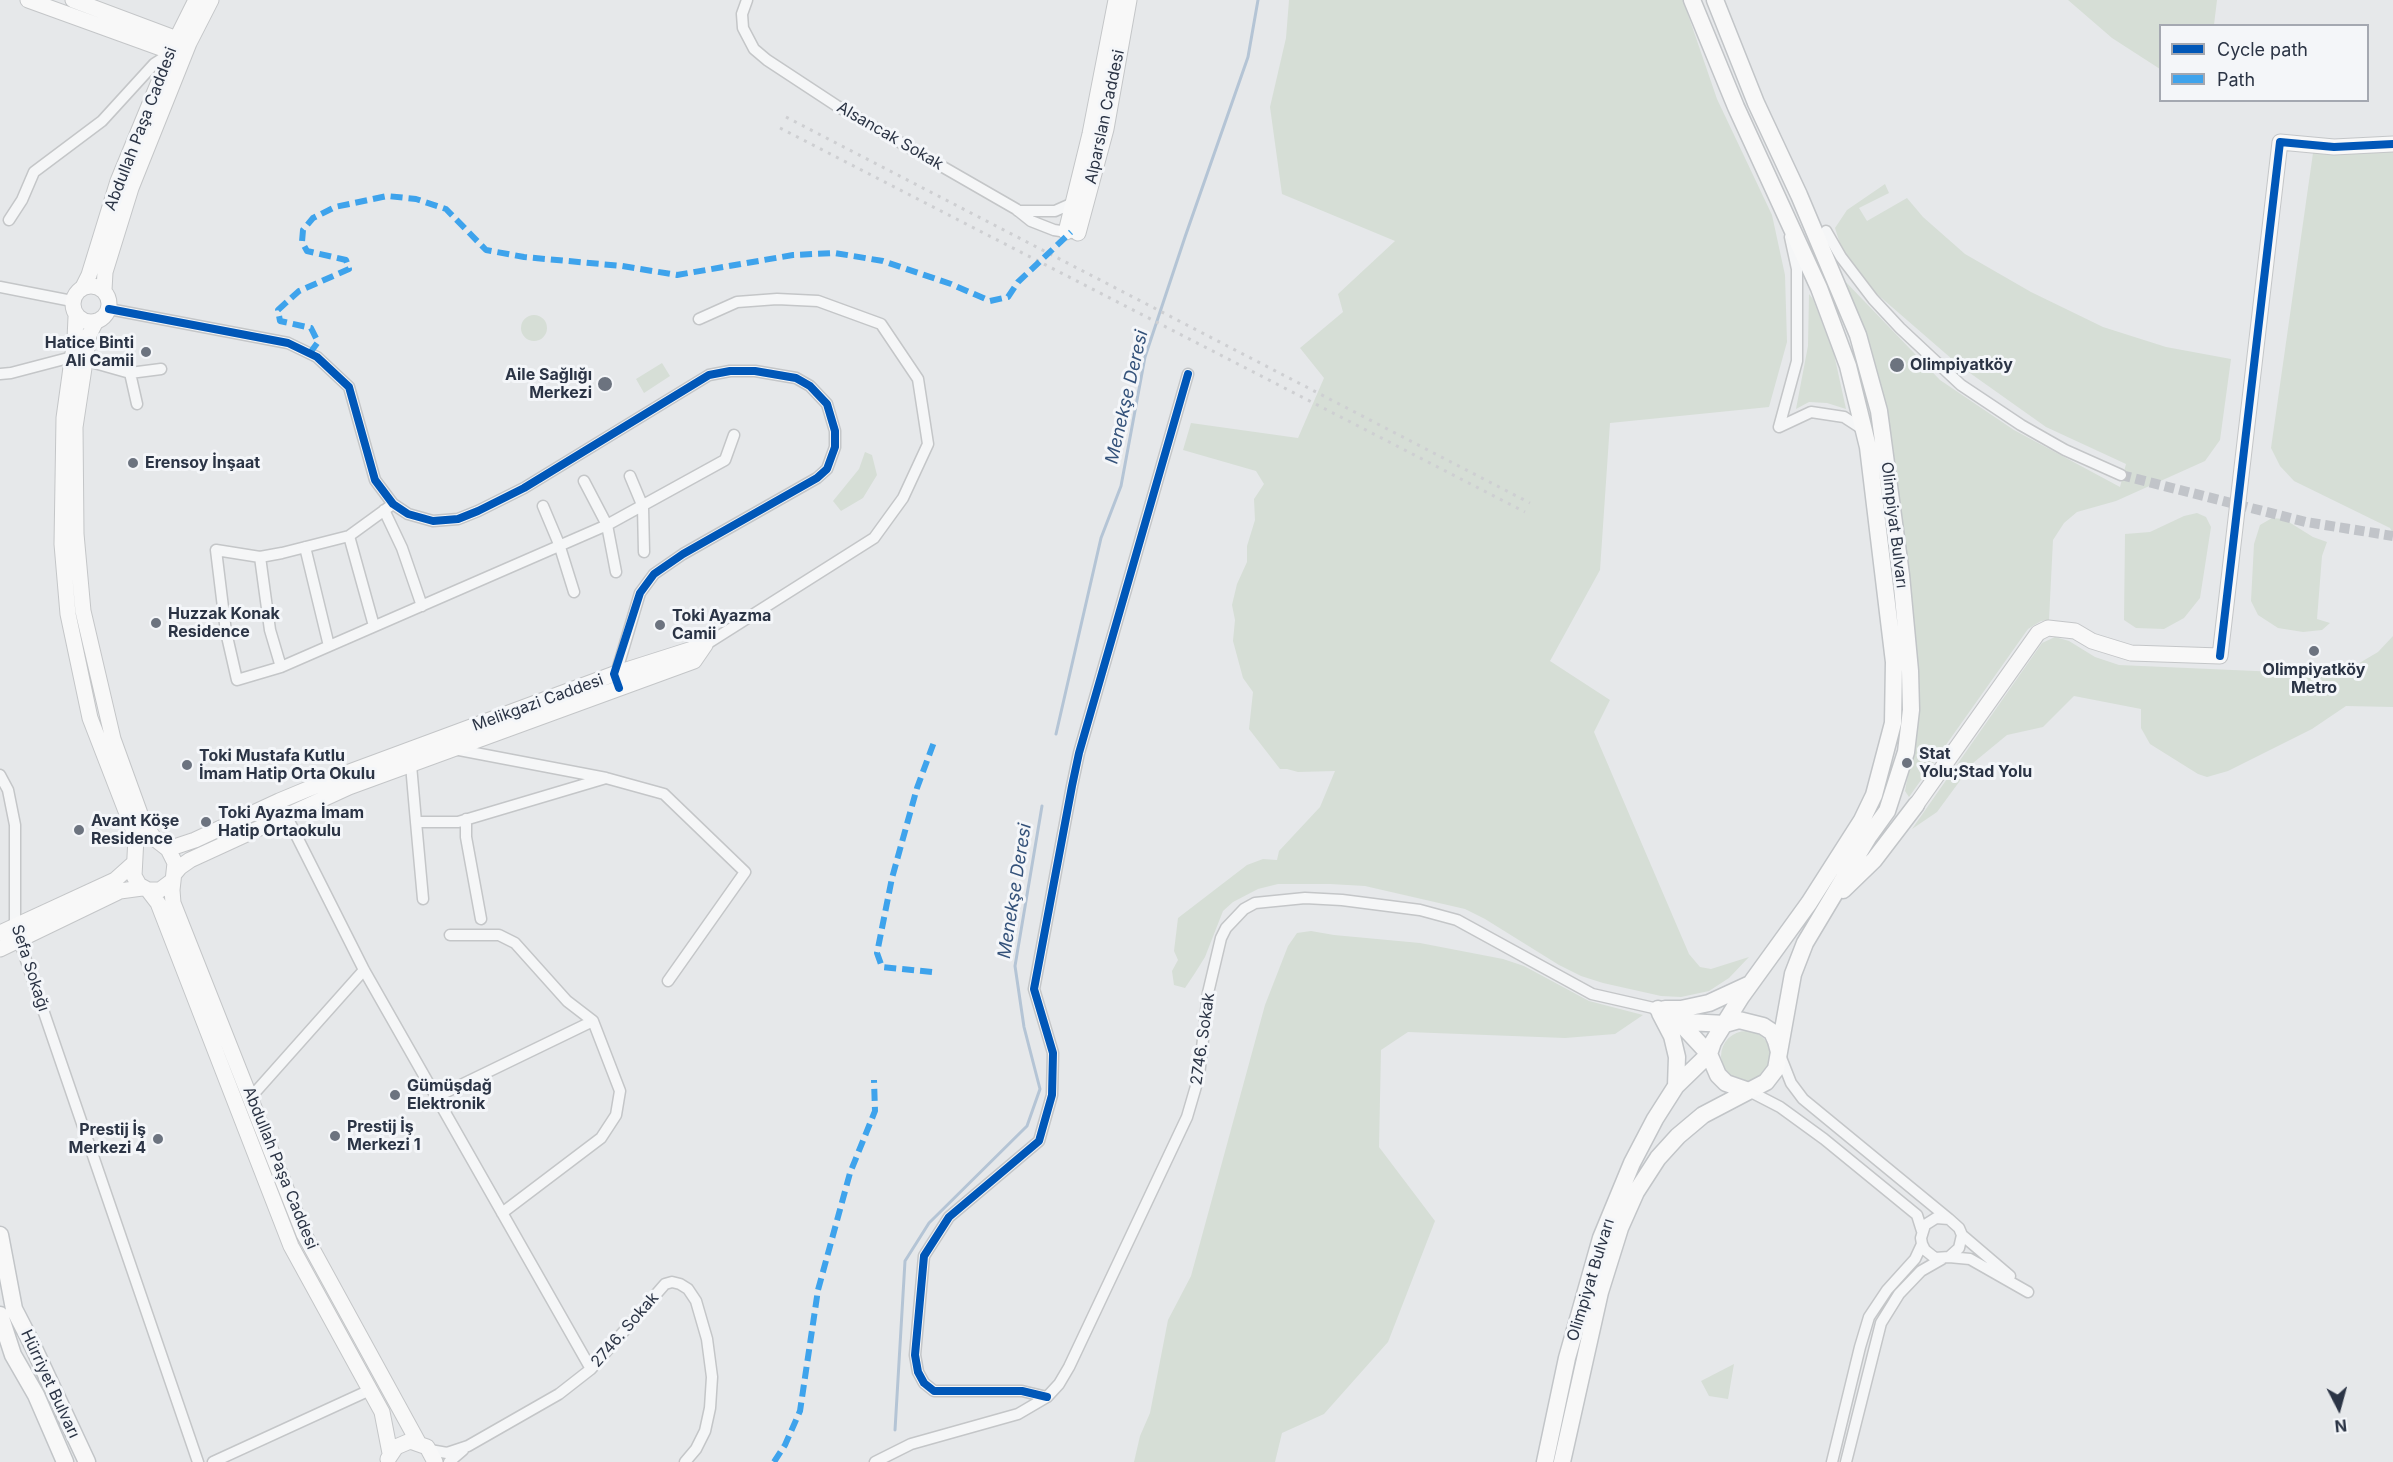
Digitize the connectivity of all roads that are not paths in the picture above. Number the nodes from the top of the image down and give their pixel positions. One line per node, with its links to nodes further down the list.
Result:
1 (28, 0): 10 (main road)
2 (73, 0): 10 (main road)
3 (196, 0): 10 (main road)
4 (211, 0): 10 (main road)
5 (747, 0): 14 (street, Alsancak Sokak)
6 (1116, 0): 12 (main road, Alparslan Caddesi)
7 (1129, 0): 17 (main road, Alparslan Caddesi)
8 (1692, 0): 13 (main road, Olimpiyat Bulvarı)
9 (1715, 0): 58 (main road, Olimpiyat Bulvarı)
10 (180, 47): 15 (street); 19 (main road, Abdullah Paşa Caddesi); 20 (main road, Abdullah Paşa Caddesi)
11 (2393, 144): 59 (main road)
12 (1073, 203): 14 (street); 17 (main road, Alparslan Caddesi)
13 (1782, 204): 32 (main road, Olimpiyat Bulvarı); 32 (street)
14 (1018, 211): 17 (street, Alsancak Sokak)
15 (9, 220)
16 (1826, 231): 34 (street)
17 (1072, 232)
18 (0, 287): 21 (street)
19 (83, 287): 20 (main road); 21 (main road)
20 (104, 290): 22 (main road)
21 (72, 301): 23 (main road)
22 (109, 309): 25 (main road); 38 (street)
23 (76, 317): 25 (main road); 26 (main road, Abdullah Paşa Caddesi)
24 (699, 319): 50 (street)
25 (96, 321): 26 (main road, Abdullah Paşa Caddesi)
26 (78, 358): 28 (street); 29 (street); 64 (main road, Abdullah Paşa Caddesi); 66 (main road, Abdullah Paşa Caddesi)
27 (161, 369): 28 (street)
28 (130, 373): 31 (street)
29 (0, 374)
30 (1188, 374): 101 (street)
31 (137, 404)
32 (1865, 431): 65 (main road, Olimpiyat Bulvarı)
33 (734, 435): 39 (street)
34 (2121, 475)
35 (630, 476): 39 (street)
36 (584, 481): 40 (street)
37 (543, 506): 42 (street)
38 (389, 507): 41 (street); 48 (street); 53 (street)
39 (643, 507): 40 (street); 44 (street)
40 (607, 525): 42 (street); 46 (street)
41 (349, 536): 43 (street); 49 (street)
42 (559, 544): 47 (street); 48 (street)
43 (305, 547): 45 (street); 51 (street)
44 (644, 552)
45 (260, 557): 52 (street); 52 (street)
46 (616, 572)
47 (574, 592)
48 (422, 606): 49 (street)
49 (374, 626): 51 (street)
50 (705, 645): 53 (main road, Melikgazi Caddesi)
51 (329, 646): 52 (street)
52 (281, 667)
53 (616, 681): 54 (main road, Melikgazi Caddesi)
54 (451, 743): 55 (main road, Melikgazi Caddesi); 57 (street); 64 (main road, Melikgazi Caddesi)
55 (411, 765): 60 (main road, Melikgazi Caddesi); 62 (street)
56 (0, 775): 73 (street, Sefa Sokağı)
57 (606, 778): 61 (street); 77 (street)
58 (1892, 796): 59 (main road); 63 (main road, Olimpiyat Bulvarı)
59 (1916, 805): 63 (main road); 70 (main road)
60 (286, 815): 67 (main road, Melikgazi Caddesi); 76 (street)
61 (466, 819): 62 (street); 71 (street)
62 (416, 822): 69 (street)
63 (1869, 836): 65 (main road); 70 (main road, Olimpiyat Bulvarı)
64 (165, 848): 66 (main road); 67 (main road, Abdullah Paşa Caddesi)
65 (1844, 849): 78 (main road, Olimpiyat Bulvarı)
66 (135, 860): 68 (main road, Abdullah Paşa Caddesi); 73 (main road)
67 (174, 877): 68 (main road); 86 (main road, Abdullah Paşa Caddesi)
68 (145, 889): 73 (main road); 100 (main road, Abdullah Paşa Caddesi)
69 (423, 899)
70 (1828, 905): 82 (main road, Olimpiyat Bulvarı)
71 (482, 919)
72 (0, 933): 73 (main road)
73 (17, 934): 75 (main road); 107 (street, Sefa Sokağı)
74 (450, 935): 80 (street)
75 (0, 949)
76 (364, 970): 86 (street); 87 (street)
77 (668, 981)
78 (1749, 984): 79 (main road); 81 (main road, Olimpiyat Bulvarı)
79 (1658, 1009): 81 (main road); 83 (main road); 84 (main road); 101 (street, 2746. Sokak)
80 (593, 1021): 87 (street); 88 (street)
81 (1725, 1024): 82 (main road); 83 (main road)
82 (1779, 1052): 85 (main road); 89 (street)
83 (1709, 1054): 84 (main road, Olimpiyat Bulvarı); 85 (main road)
84 (1676, 1086): 112 (main road, Olimpiyat Bulvarı)
85 (1749, 1091): 90 (street); 113 (main road, Olimpiyat Bulvarı)
86 (251, 1097): 103 (main road, Abdullah Paşa Caddesi)
87 (436, 1097): 88 (street)
88 (502, 1213): 99 (street)
89 (1949, 1219): 90 (street); 92 (street)
90 (1922, 1231): 93 (street)
91 (0, 1235): 95 (main road, Hürriyet Bulvarı)
92 (1962, 1235): 94 (street); 94 (street)
93 (1922, 1244): 94 (street); 114 (street)
94 (1945, 1258): 115 (street)
95 (5, 1298): 106 (main road, Hürriyet Bulvarı)
96 (0, 1315): 98 (main road, Hürriyet Bulvarı)
97 (0, 1344): 98 (main road)
98 (13, 1355): 105 (main road, Hürriyet Bulvarı)
99 (591, 1369): 102 (street, 2746. Sokak); 110 (street, 2746. Sokak)
100 (370, 1390): 104 (main road, Abdullah Paşa Caddesi); 108 (street)
101 (1047, 1397): 111 (street, 2746. Sokak)
102 (468, 1446): 103 (street); 109 (street)
103 (428, 1451): 104 (main road)
104 (389, 1458)
105 (65, 1462)
106 (87, 1462)
107 (198, 1462)
108 (213, 1462)
109 (449, 1462)
110 (685, 1462)
111 (874, 1462)
112 (1545, 1462)
113 (1562, 1462)
114 (1832, 1462)
115 (1846, 1462)

